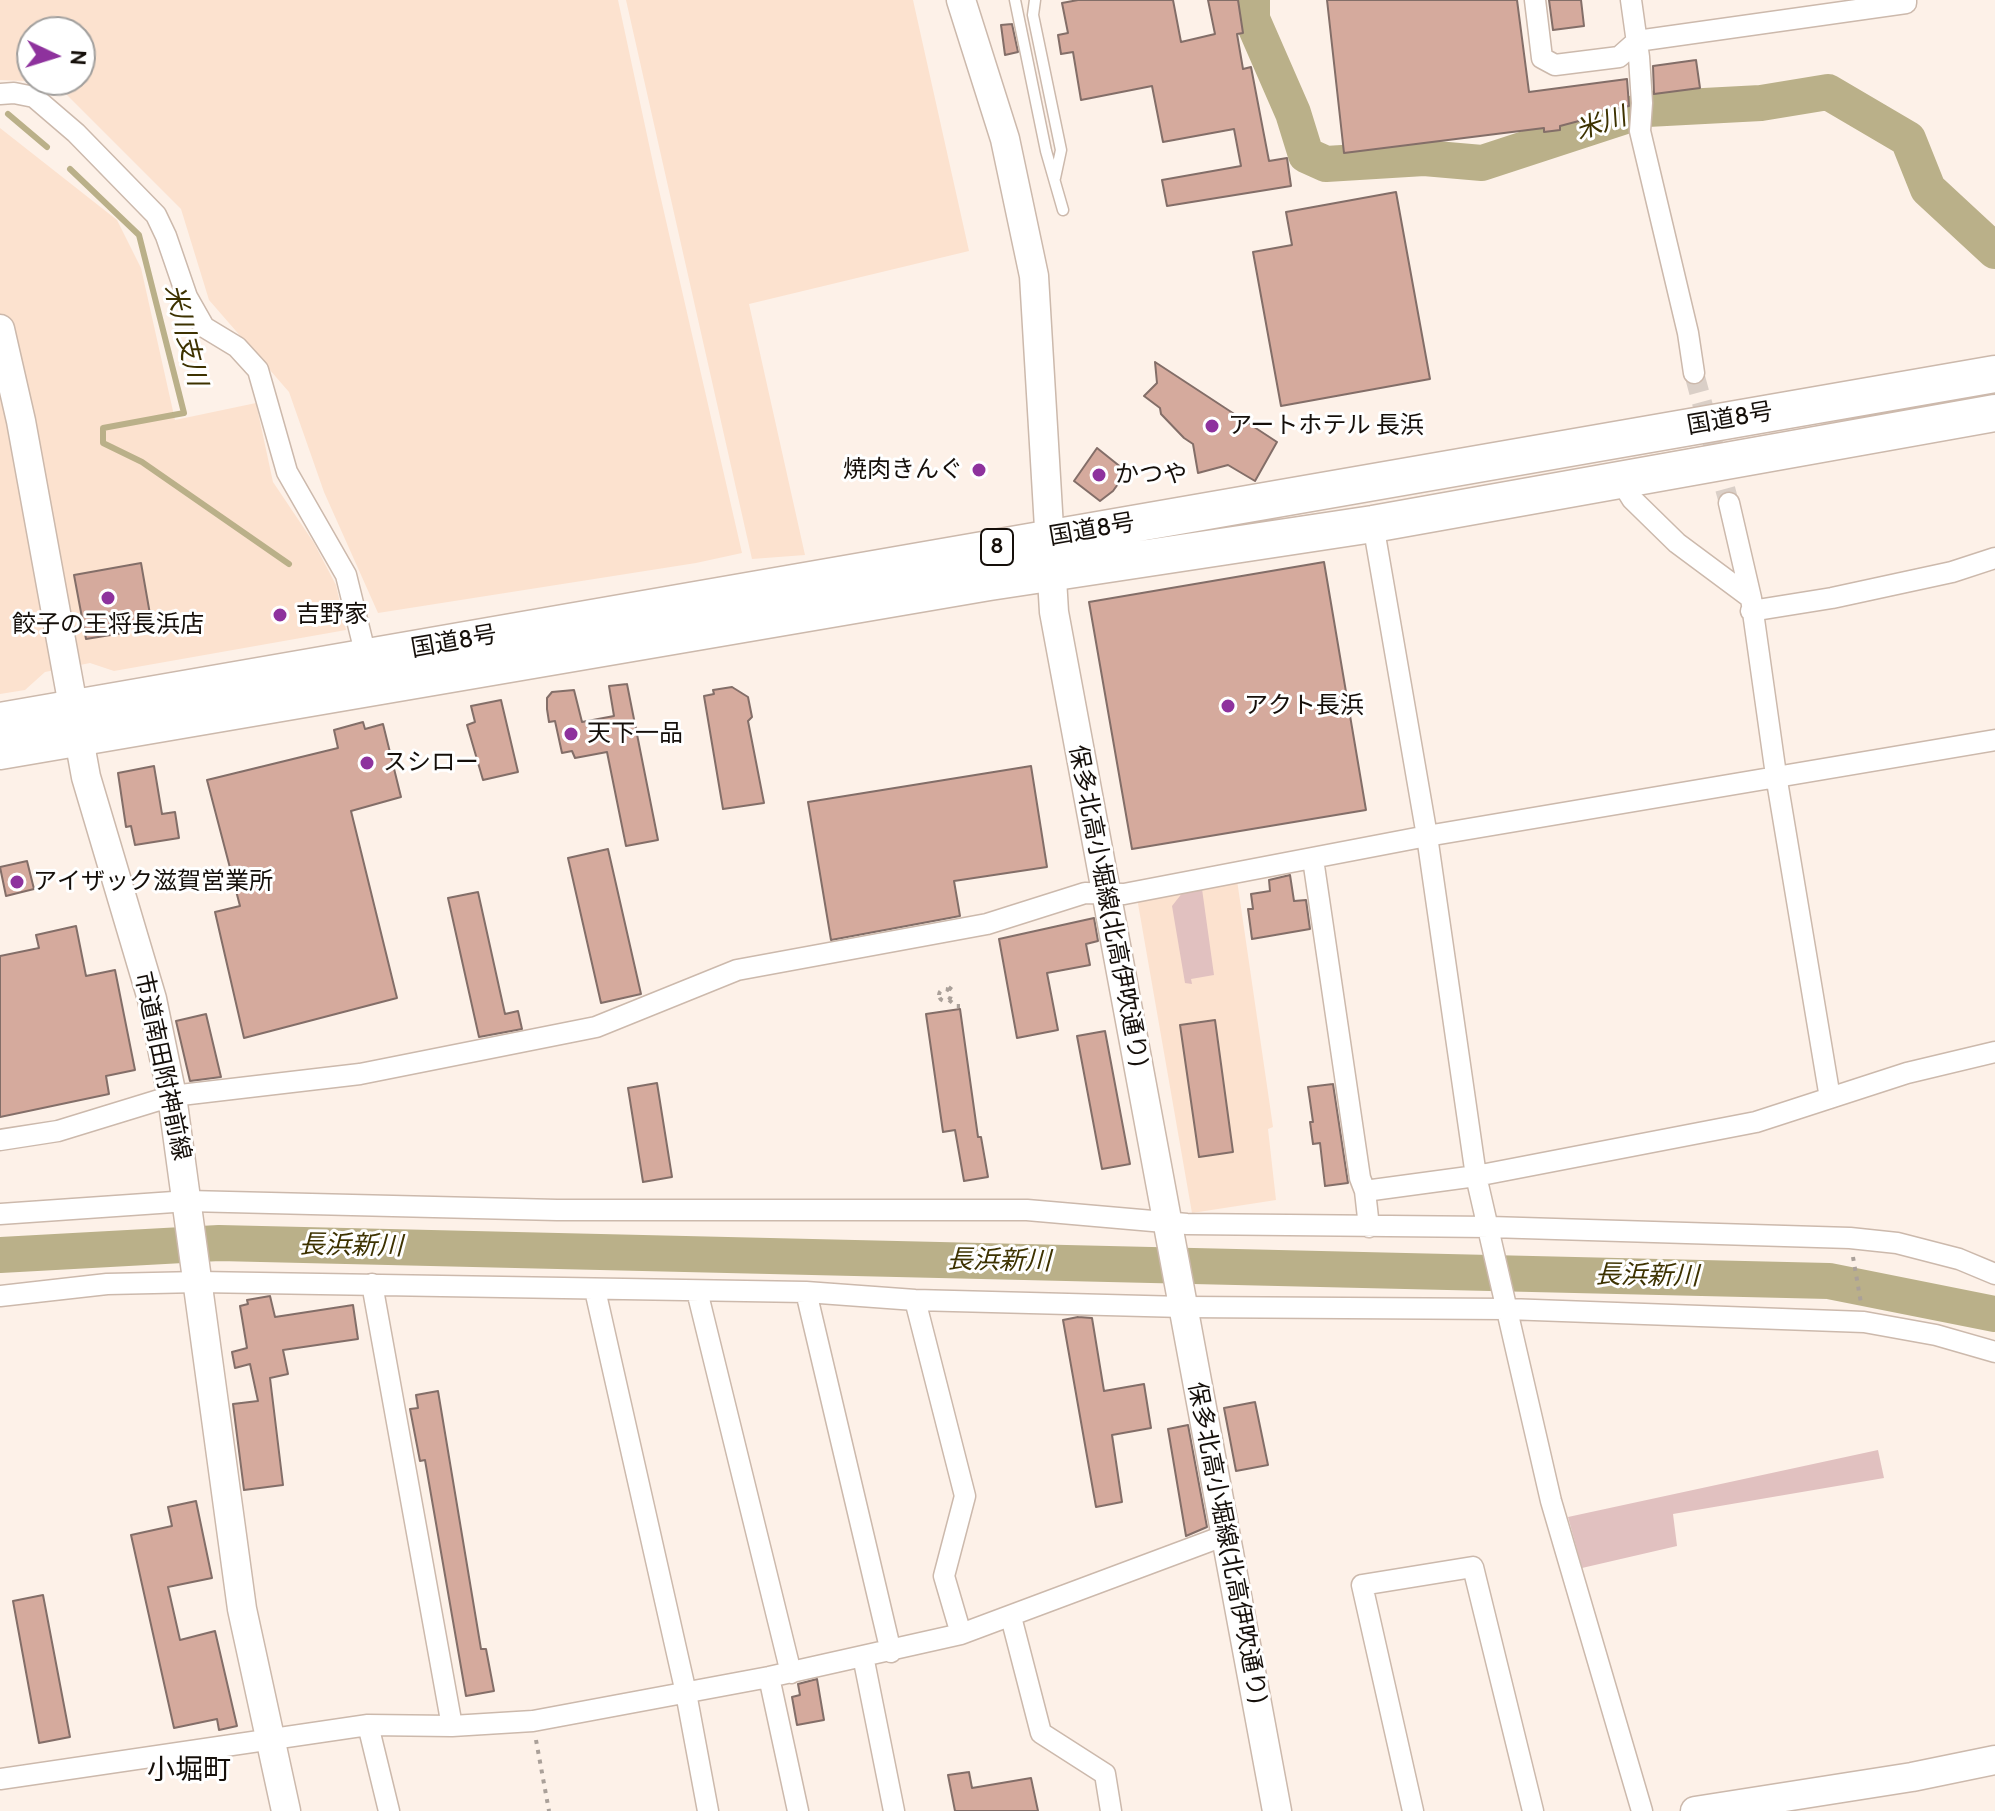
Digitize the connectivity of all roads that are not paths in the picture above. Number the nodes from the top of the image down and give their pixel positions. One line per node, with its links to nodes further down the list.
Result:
1 (961, 0): 20 (street, 保多北高小堀線(北高伊吹通り))
2 (1015, 0): 8 (lane)
3 (1025, 0): 8 (lane)
4 (1035, 0): 11 (lane)
5 (1535, 0): 9 (street)
6 (1631, 0): 9 (street)
7 (1906, 0): 9 (street)
8 (1018, 19): 11 (lane)
9 (1637, 41): 14 (street)
10 (0, 94): 24 (street)
11 (1054, 181): 12 (lane)
12 (1063, 210)
13 (0, 329): 26 (street, 市道南田附神前線)
14 (1694, 373)
15 (1995, 374): 20 (highway, 国道8号 / 8)
16 (1995, 413): 17 (highway, 国道8号 / 8)
17 (1619, 478): 19 (highway, 国道8号 / 8); 23 (street)
18 (1729, 503): 23 (street)
19 (1373, 524): 22 (highway, 国道8号 / 8); 30 (street)
20 (1049, 537): 22 (street, 保多北高小堀線(北高伊吹通り)); 24 (highway, 国道8号 / 8)
21 (1995, 558): 23 (street)
22 (1052, 574): 26 (highway, 国道8号 / 8); 32 (street, 保多北高小堀線(北高伊吹通り))
23 (1751, 604): 29 (street)
24 (363, 658): 26 (highway, 国道8号 / 8)
25 (0, 721): 26 (highway, 国道8号 / 8)
26 (75, 723): 28 (highway, 国道8号 / 8); 34 (street, 市道南田附神前線)
27 (1995, 740): 29 (street)
28 (0, 751)
29 (1776, 775): 30 (street); 35 (street)
30 (1427, 836): 31 (street); 37 (street)
31 (1313, 859): 32 (street); 38 (street)
32 (1106, 893): 34 (street); 41 (street, 保多北高小堀線(北高伊吹通り))
33 (1995, 1052): 35 (street)
34 (172, 1096): 36 (street); 39 (street, 市道南田附神前線)
35 (1830, 1098): 37 (street)
36 (0, 1140)
37 (1476, 1176): 38 (street); 43 (street)
38 (1365, 1191): 42 (street)
39 (188, 1201): 40 (street); 41 (street); 45 (street, 市道南田附神前線)
40 (0, 1214)
41 (1169, 1226): 42 (street); 52 (street, 保多北高小堀線(北高伊吹通り))
42 (1369, 1227): 43 (street)
43 (1491, 1232): 44 (street); 53 (street)
44 (1995, 1274)
45 (199, 1282): 46 (street); 50 (street); 65 (street, 市道南田附神前線)
46 (372, 1284): 47 (street); 64 (street)
47 (595, 1290): 48 (street); 62 (street)
48 (697, 1291): 49 (street); 60 (street)
49 (806, 1292): 51 (street); 58 (street)
50 (0, 1296)
51 (915, 1300): 52 (street); 57 (street)
52 (1182, 1300): 53 (street); 55 (street, 保多北高小堀線(北高伊吹通り))
53 (1506, 1304): 54 (street); 77 (street)
54 (1995, 1352)
55 (1226, 1535): 56 (street); 74 (street, 保多北高小堀線(北高伊吹通り))
56 (1011, 1617): 57 (street); 73 (street)
57 (961, 1634): 58 (street)
58 (891, 1652): 59 (street)
59 (863, 1656): 60 (street); 72 (street)
60 (791, 1673): 61 (street)
61 (769, 1677): 62 (street); 71 (street)
62 (686, 1693): 64 (street); 70 (street)
63 (368, 1725): 64 (street); 65 (street); 69 (street)
64 (452, 1726)
65 (269, 1738): 67 (street); 68 (street, 市道南田附神前線)
66 (1995, 1760): 78 (street)
67 (0, 1779)
68 (286, 1811)
69 (389, 1811)
70 (708, 1811)
71 (798, 1811)
72 (894, 1811)
73 (1111, 1811)
74 (1277, 1811)
75 (1413, 1811): 76 (street)
76 (1533, 1811)
77 (1642, 1811)
78 (1695, 1811)

